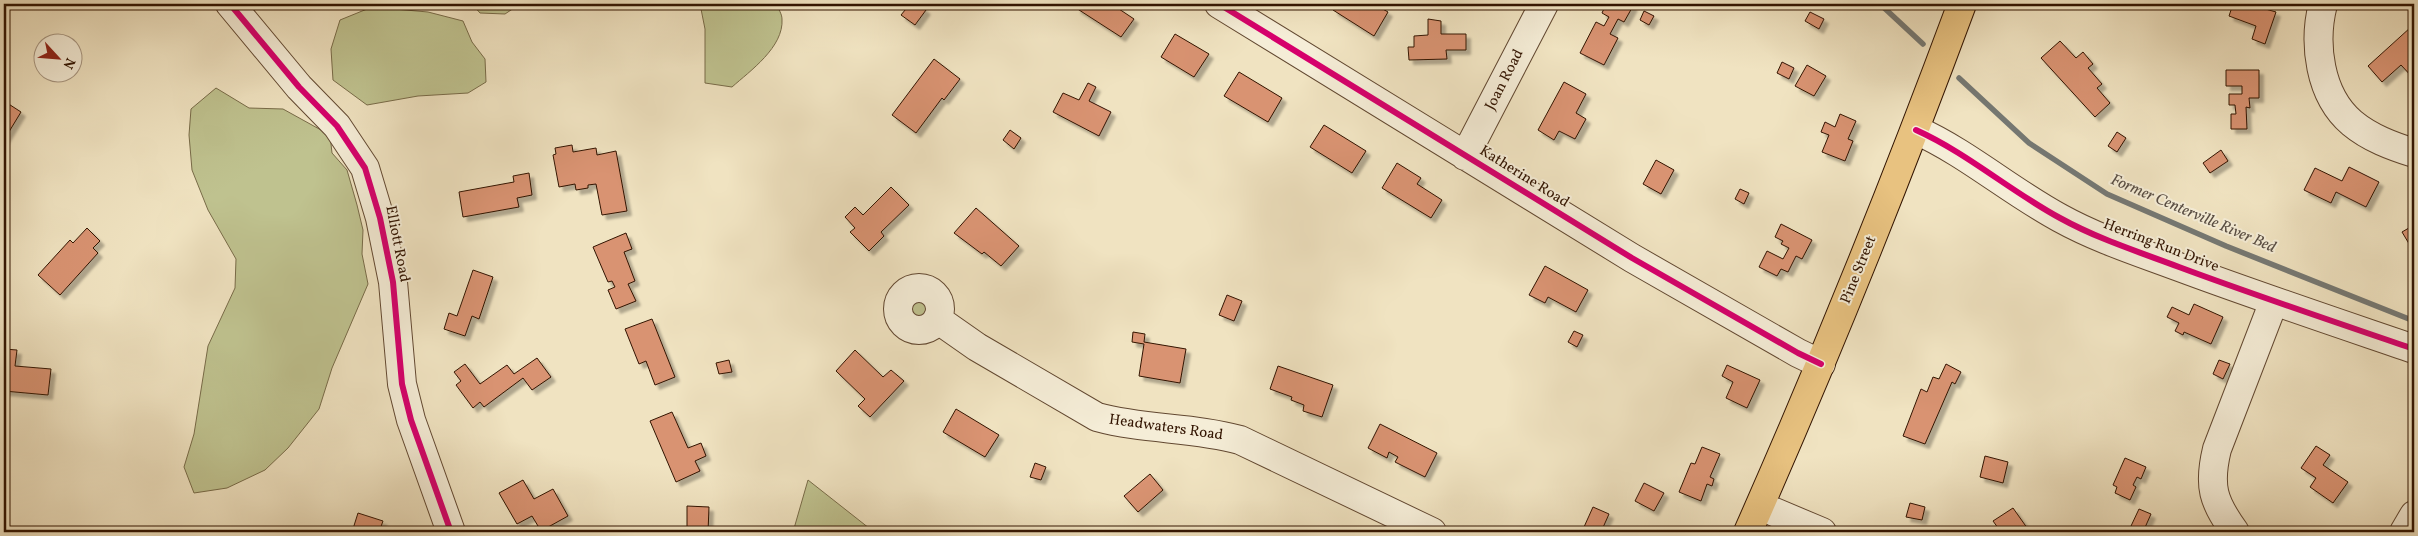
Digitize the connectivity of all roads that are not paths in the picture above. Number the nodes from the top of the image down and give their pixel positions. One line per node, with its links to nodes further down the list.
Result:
1 (230, 4): 15 (street, Elliott Road)
2 (1219, 4): 8 (street, Katherine Road)
3 (1544, 4): 8 (street, Joan Road)
4 (1962, 4): 6 (main road, Pine Street)
5 (2323, 4): 7 (street)
6 (1916, 130): 9 (street, Herring Run Drive); 12 (main road, Pine Street)
7 (2414, 154)
8 (1466, 156): 12 (street, Katherine Road)
9 (2274, 301): 11 (street, Herring Run Drive); 19 (street)
10 (937, 319): 16 (street, Headwaters Road)
11 (2414, 349)
12 (1821, 364): 13 (main road, Pine Street)
13 (1760, 506): 17 (main road, Pine Street); 18 (street)
14 (2414, 515): 20 (street)
15 (451, 532)
16 (1432, 532)
17 (1748, 532)
18 (1822, 532)
19 (2235, 532)
20 (2404, 532)

